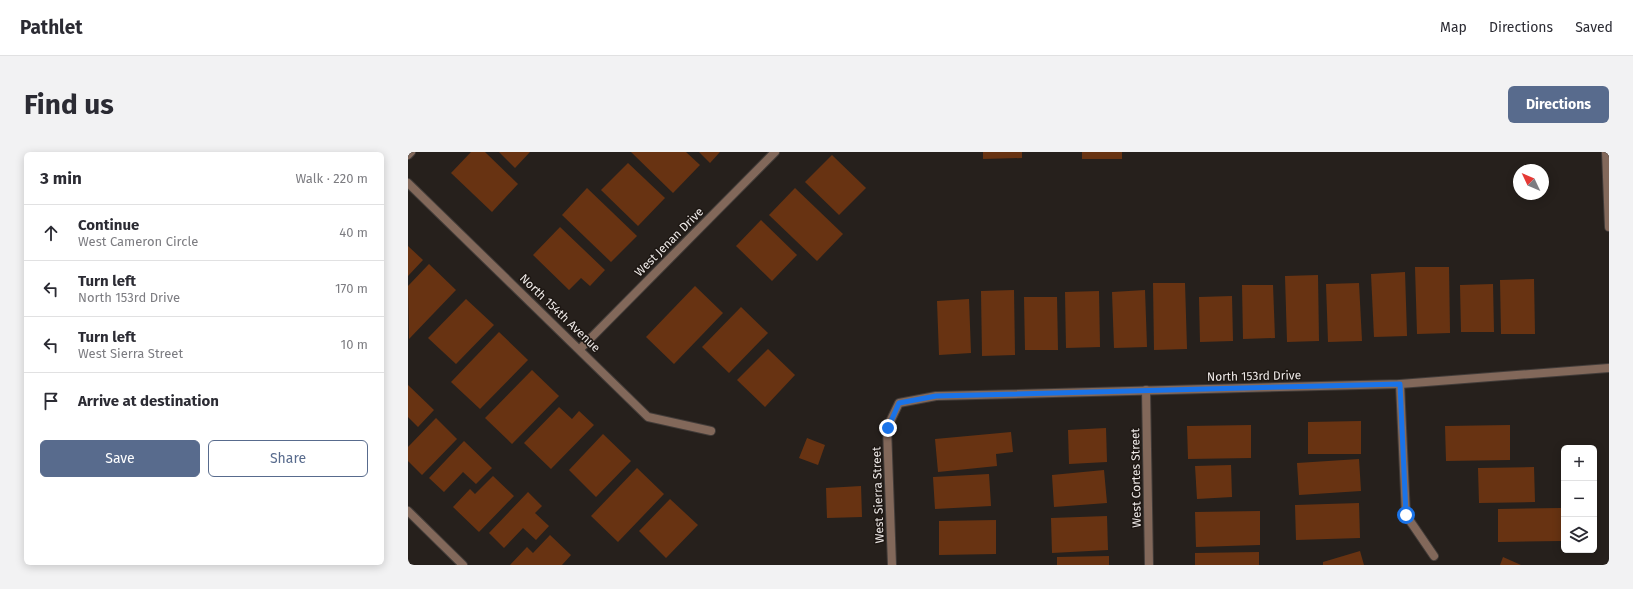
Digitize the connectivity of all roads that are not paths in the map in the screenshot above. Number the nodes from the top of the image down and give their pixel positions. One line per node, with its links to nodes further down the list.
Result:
1 (411, 152): 4 (street)
2 (775, 152): 7 (street, West Jenan Drive)
3 (1606, 152): 6 (street)
4 (408, 155)
5 (408, 182): 7 (street, North 154th Avenue)
6 (1609, 227)
7 (580, 349): 12 (street, North 154th Avenue)
8 (1609, 368): 9 (street, North 153rd Drive)
9 (1400, 384): 10 (street, North 153rd Drive); 14 (street)
10 (1146, 390): 11 (street, North 153rd Drive); 17 (street, West Cortes Street)
11 (899, 403): 16 (street, West Sierra Street)
12 (711, 431)
13 (408, 511): 15 (street)
14 (1434, 556)
15 (463, 565)
16 (892, 565)
17 (1149, 565)

